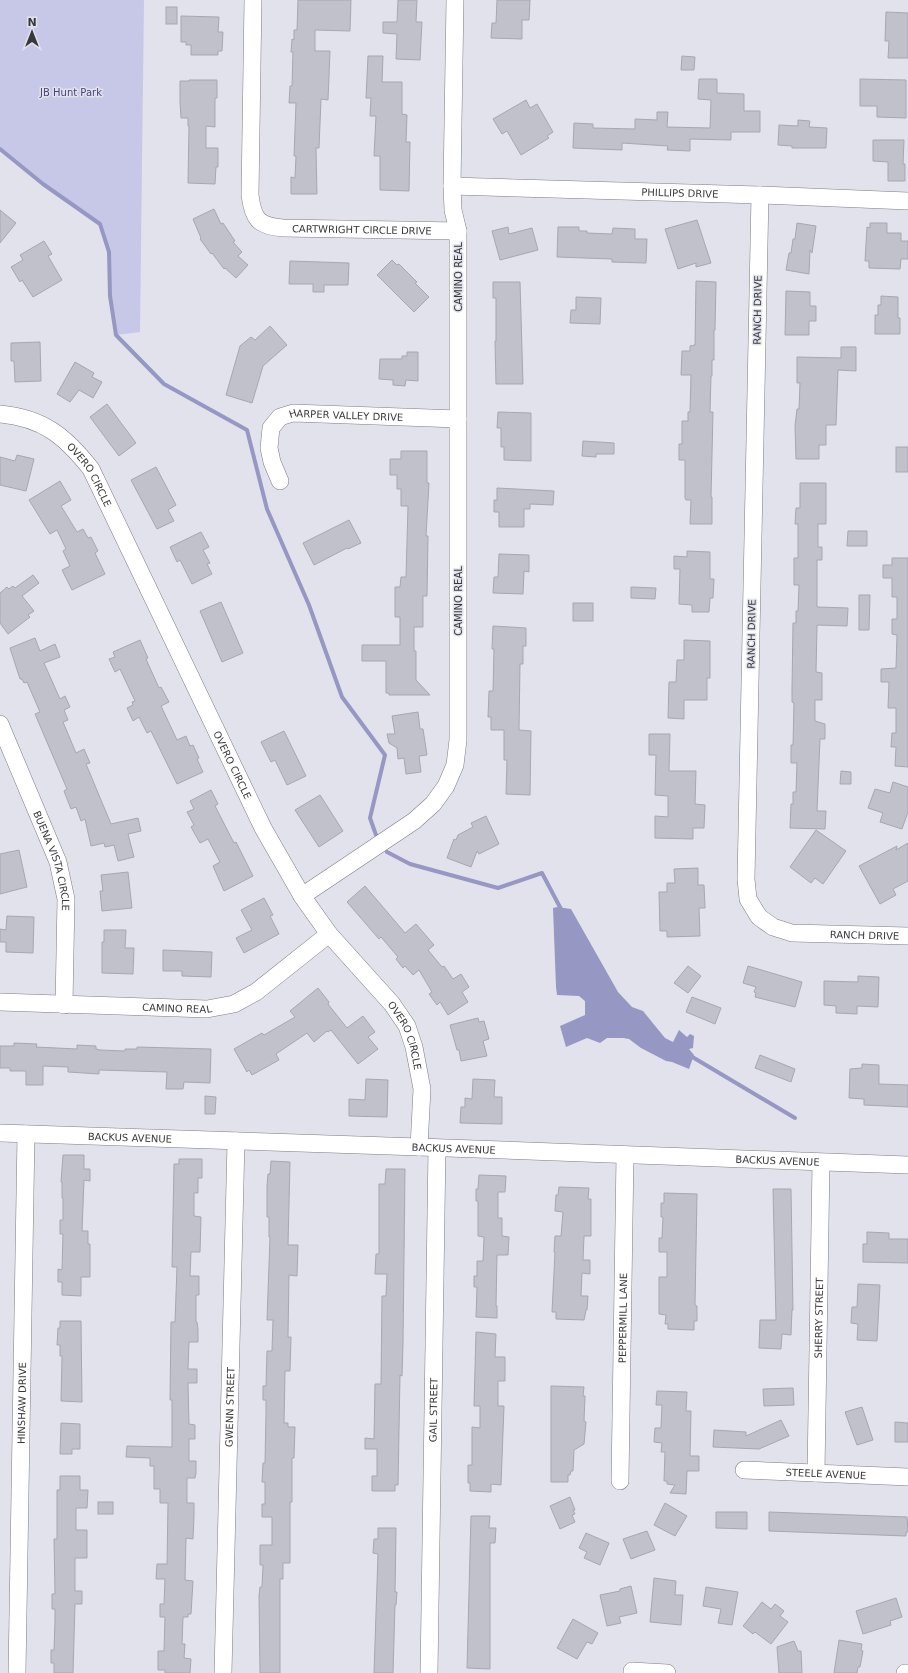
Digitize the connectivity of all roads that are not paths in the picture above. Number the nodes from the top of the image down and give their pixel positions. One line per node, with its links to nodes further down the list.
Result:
1 (254, 0): 6 (street, CARTWRIGHT CIRCLE DRIVE)
2 (455, 0): 3 (street)
3 (452, 186): 4 (street, PHILLIPS DRIVE); 6 (street)
4 (760, 195): 5 (street, PHILLIPS DRIVE); 13 (street, RANCH DRIVE)
5 (908, 201)
6 (458, 231): 8 (street, CAMINO REAL)
7 (0, 414): 11 (street, OVERO CIRCLE)
8 (458, 419): 9 (street, HARPER VALLEY DRIVE); 11 (street, CAMINO REAL)
9 (280, 481)
10 (0, 724): 15 (street, BUENA VISTA CIRCLE)
11 (302, 896): 12 (street, OVERO CIRCLE)
12 (330, 934): 15 (street, CAMINO REAL); 19 (street, OVERO CIRCLE)
13 (908, 936)
14 (0, 1002): 15 (street, CAMINO REAL)
15 (64, 1005)
16 (0, 1133): 17 (street, BACKUS AVENUE)
17 (26, 1134): 18 (street, BACKUS AVENUE); 29 (street, HINSHAW DRIVE)
18 (236, 1141): 19 (street, BACKUS AVENUE); 30 (street, GWENN STREET)
19 (419, 1146): 20 (street, BACKUS AVENUE)
20 (437, 1148): 21 (street, BACKUS AVENUE); 31 (street, GAIL STREET)
21 (626, 1155): 22 (street, BACKUS AVENUE); 27 (street, PEPPERMILL LANE)
22 (821, 1163): 23 (street, BACKUS AVENUE); 25 (street, SHERRY STREET)
23 (908, 1166)
24 (744, 1470): 25 (street, STEELE AVENUE)
25 (816, 1473): 26 (street, STEELE AVENUE)
26 (908, 1477)
27 (620, 1481)
28 (632, 1672): 32 (street)
29 (18, 1673)
30 (223, 1673)
31 (429, 1673)
32 (667, 1673)

